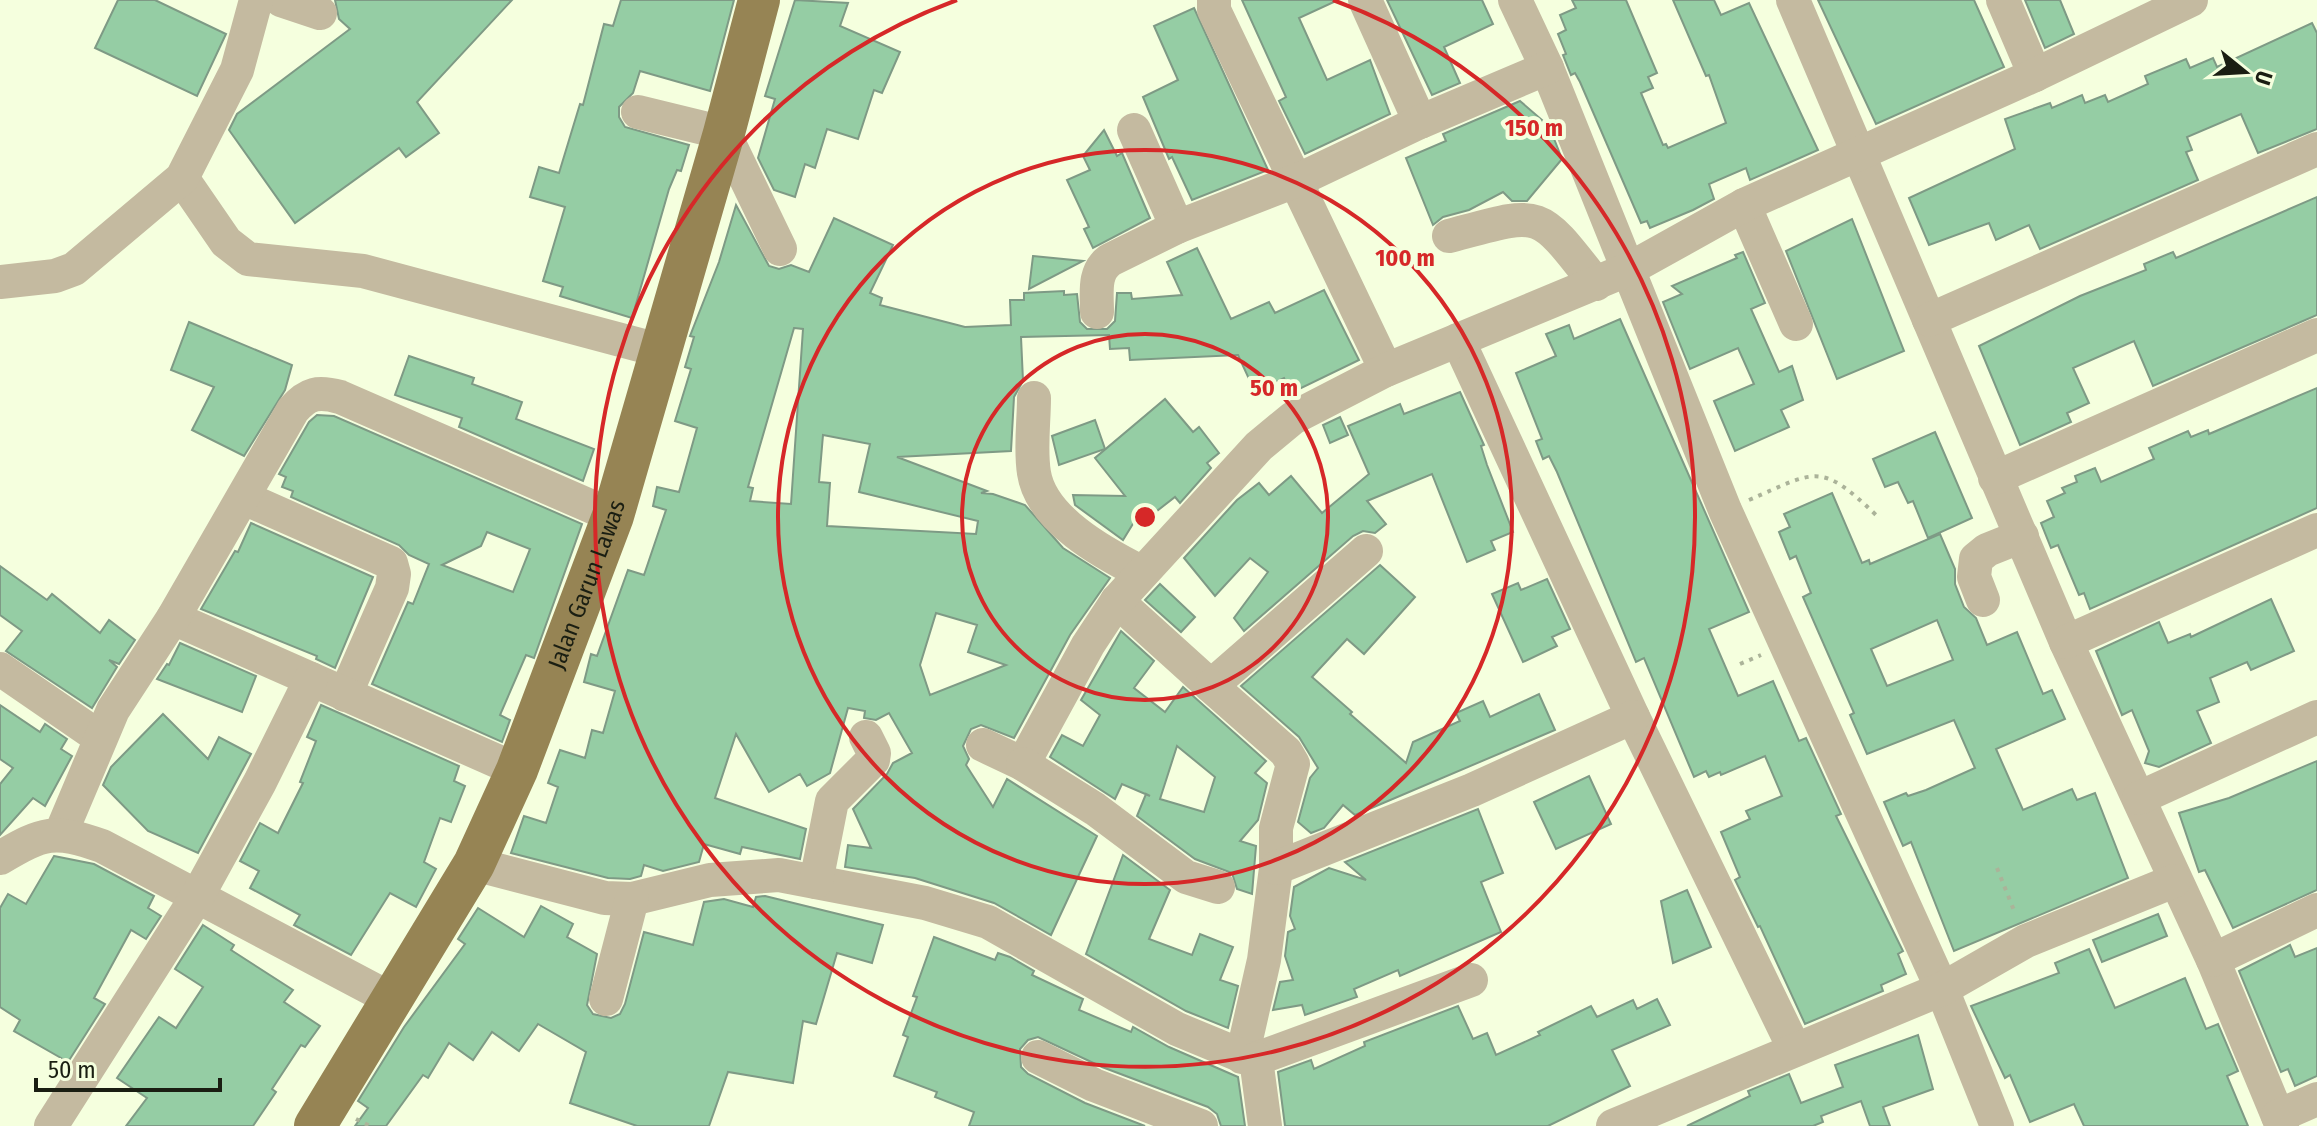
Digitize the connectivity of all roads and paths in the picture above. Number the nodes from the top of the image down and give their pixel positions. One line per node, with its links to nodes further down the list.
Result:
1 (256, 0): 19 (street)
2 (281, 0): 10 (street)
3 (759, 0): 16 (main road, Jalan Garun Lawas)
4 (1214, 0): 20 (street)
5 (1365, 0): 14 (street)
6 (1515, 0): 11 (street)
7 (1793, 0): 18 (street)
8 (2003, 0): 12 (street)
9 (2177, 3): 12 (street)
10 (320, 13)
11 (1547, 68): 14 (street); 25 (street)
12 (2035, 75): 18 (street)
13 (638, 112): 16 (street)
14 (1420, 122): 20 (street)
15 (1134, 130): 22 (street)
16 (724, 133): 24 (street); 33 (main road, Jalan Garun Lawas)
17 (2317, 149): 29 (street)
18 (1859, 155): 21 (street); 29 (street)
19 (182, 178): 26 (street); 33 (street)
20 (1298, 180): 22 (street); 34 (street)
21 (1744, 205): 25 (street); 30 (street)
22 (1177, 227): 28 (street)
23 (1449, 236): 27 (street)
24 (780, 249)
25 (1629, 269): 27 (street); 38 (street)
26 (0, 282)
27 (1596, 284): 32 (street)
28 (1097, 312)
29 (1929, 320): 36 (street)
30 (1796, 324)
31 (2317, 335): 36 (street)
32 (1458, 340): 34 (street); 53 (street)
33 (662, 351): 40 (main road, Jalan Garun Lawas)
34 (1386, 370): 44 (street)
35 (1034, 398): 44 (street)
36 (1995, 478): 42 (street)
37 (244, 498): 40 (street); 47 (street); 52 (street)
38 (1725, 510): 39 (path); 75 (street)
39 (1876, 515)
40 (613, 516): 59 (main road, Jalan Garun Lawas)
41 (2317, 530): 48 (street)
42 (2022, 536): 45 (street); 48 (street)
43 (1366, 551): 51 (street)
44 (1141, 572): 46 (street)
45 (1983, 600)
46 (1117, 601): 51 (street); 58 (street)
47 (173, 618): 50 (street); 55 (street)
48 (2066, 642): 60 (street)
49 (0, 669): 55 (street)
50 (311, 679): 52 (street); 69 (street)
51 (1211, 686): 64 (street)
52 (345, 695): 59 (street)
53 (1633, 717): 64 (street); 78 (street)
54 (2317, 717): 60 (street)
55 (99, 737): 61 (street)
56 (866, 737): 67 (street)
57 (983, 745): 58 (street)
58 (1023, 764): 68 (street)
59 (517, 770): 63 (main road, Jalan Garun Lawas)
60 (2139, 798): 66 (street)
61 (61, 833): 62 (street); 69 (street)
62 (0, 858)
63 (474, 864): 70 (street); 77 (main road, Jalan Garun Lawas)
64 (1276, 868): 80 (street)
65 (1997, 868): 72 (path)
66 (2174, 881): 72 (street); 73 (street)
67 (816, 882): 70 (street); 80 (street)
68 (1218, 887)
69 (198, 895): 77 (street); 83 (street)
70 (632, 899): 76 (street)
71 (2317, 910): 73 (street)
72 (2026, 941): 75 (street)
73 (2213, 960): 82 (street)
74 (1471, 980): 80 (street)
75 (1942, 989): 78 (street); 88 (street)
76 (606, 999)
77 (393, 1000): 84 (main road, Jalan Garun Lawas)
78 (1794, 1048): 87 (street)
79 (1038, 1057): 85 (street)
80 (1249, 1058): 86 (street)
81 (2317, 1099): 82 (street)
82 (2280, 1121)
83 (51, 1126)
84 (315, 1126)
85 (1201, 1126)
86 (1265, 1126)
87 (1613, 1126)
88 (1997, 1126)

